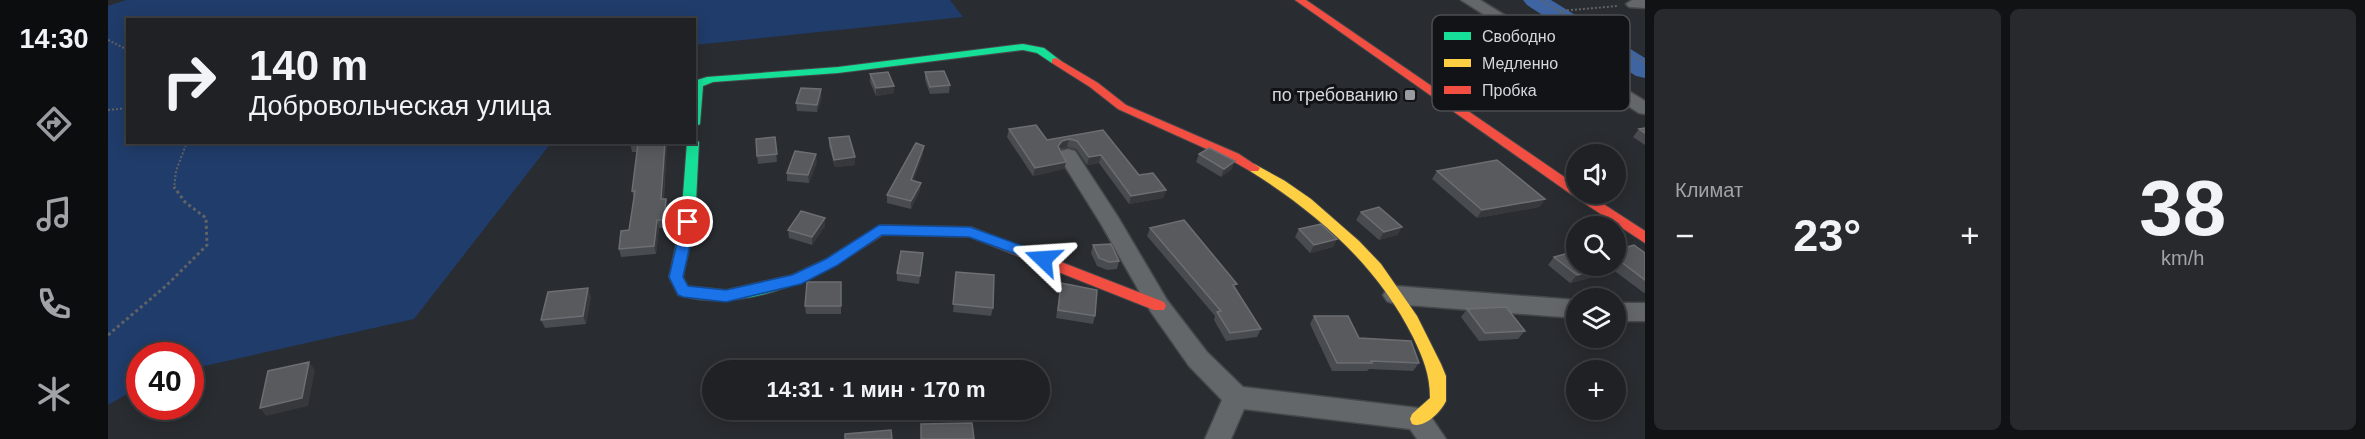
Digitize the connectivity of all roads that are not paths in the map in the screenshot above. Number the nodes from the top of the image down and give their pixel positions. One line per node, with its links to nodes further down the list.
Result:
1 (1300, 0): 4 (street)
2 (1469, 0): 3 (street)
3 (1493, 15)
4 (1432, 91)
5 (1630, 100): 7 (street)
6 (696, 104): 14 (street)
7 (1645, 109)
8 (1460, 111): 11 (street)
9 (693, 144): 15 (street)
10 (1068, 155): 15 (street)
11 (1566, 184)
12 (1595, 204): 13 (street)
13 (1645, 238)
14 (1395, 295): 16 (street); 20 (street)
15 (1159, 306): 19 (street)
16 (1566, 308)
17 (1626, 312): 18 (street)
18 (1645, 312)
19 (1236, 397): 20 (street); 21 (street)
20 (1426, 429)
21 (1218, 439)

